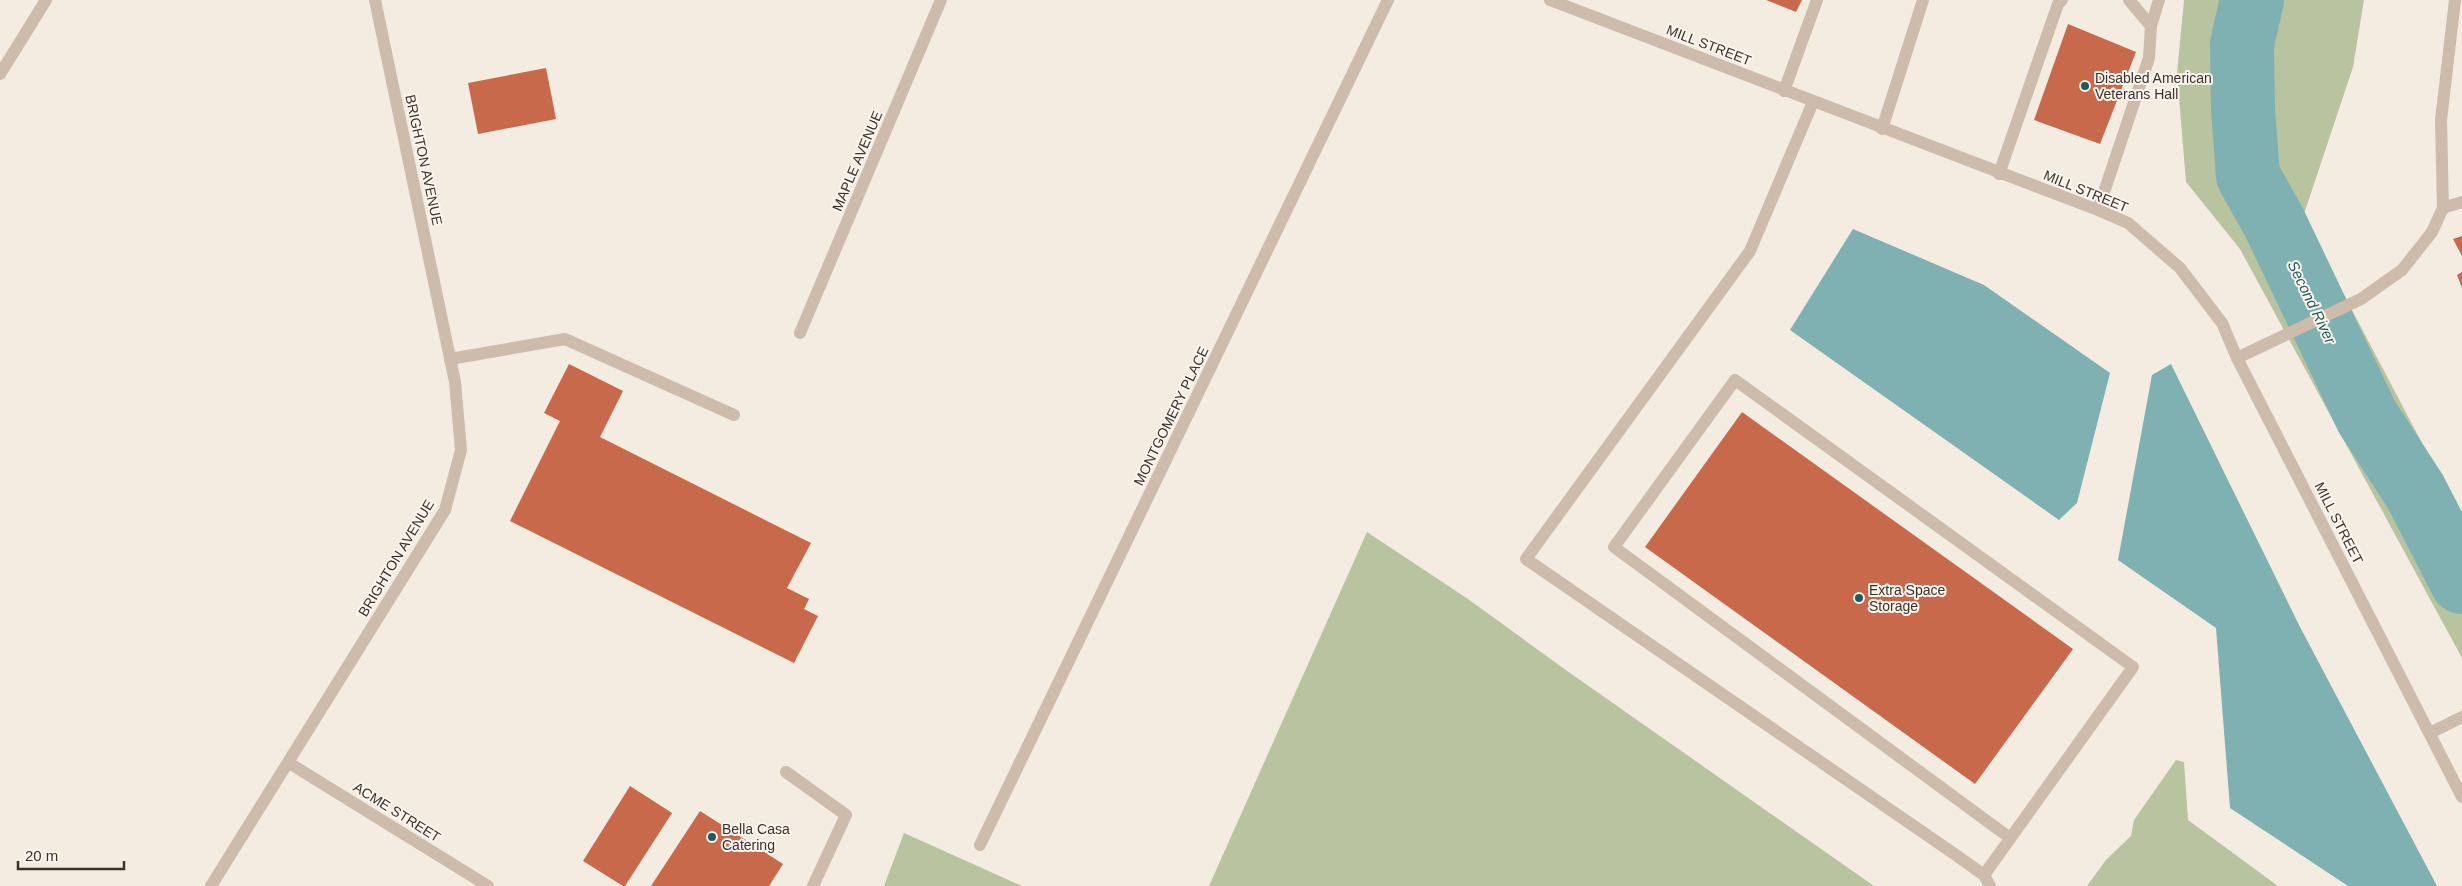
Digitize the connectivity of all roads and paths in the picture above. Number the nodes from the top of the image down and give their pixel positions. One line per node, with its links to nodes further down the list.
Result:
1 (46, 0): 13 (street)
2 (375, 0): 23 (street, BRIGHTON AVENUE)
3 (941, 0): 21 (street, MAPLE AVENUE)
4 (1388, 0): 31 (street, MONTGOMERY PLACE)
5 (1550, 0): 14 (street, MILL STREET)
6 (1817, 0): 14 (street)
7 (1923, 0): 16 (street)
8 (2062, 0): 17 (street)
9 (2129, 0): 12 (street)
10 (2159, 0): 12 (street)
11 (2456, 0): 19 (street)
12 (2151, 26): 20 (street)
13 (0, 74)
14 (1784, 91): 15 (street, MILL STREET)
15 (1813, 102): 16 (street, MILL STREET); 32 (street)
16 (1882, 129): 17 (street, MILL STREET)
17 (1999, 174): 20 (street, MILL STREET)
18 (2462, 202): 19 (street)
19 (2443, 208): 22 (street)
20 (2098, 210): 22 (street, MILL STREET)
21 (800, 333)
22 (2237, 358): 26 (street, MILL STREET)
23 (450, 359): 24 (street); 27 (street, BRIGHTON AVENUE)
24 (734, 415)
25 (2462, 717): 26 (street)
26 (2430, 733): 29 (street, MILL STREET)
27 (289, 763): 33 (street, BRIGHTON AVENUE); 34 (street, ACME STREET)
28 (786, 772): 35 (street)
29 (2462, 797)
30 (2010, 838): 30 (street); 32 (street)
31 (980, 844)
32 (1987, 880)
33 (211, 886)
34 (488, 886)
35 (813, 886)

